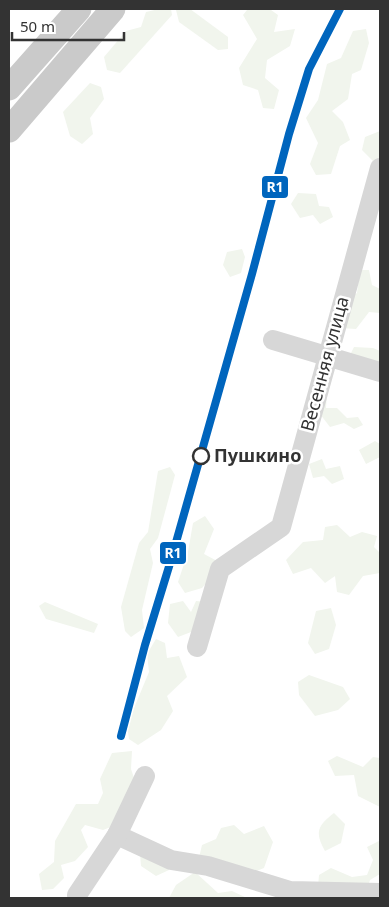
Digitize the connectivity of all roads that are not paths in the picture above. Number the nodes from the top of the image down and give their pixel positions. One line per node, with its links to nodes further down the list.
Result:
1 (79, 9): 3 (main road)
2 (113, 9): 4 (main road)
3 (9, 88)
4 (9, 130)
5 (380, 168): 7 (street, Весенняя улица)
6 (273, 340): 7 (street)
7 (327, 357): 8 (street); 9 (street, Весенняя улица)
8 (380, 372)
9 (197, 647)
10 (145, 776): 11 (street)
11 (117, 835): 12 (street); 13 (street)
12 (380, 893)
13 (77, 895)

